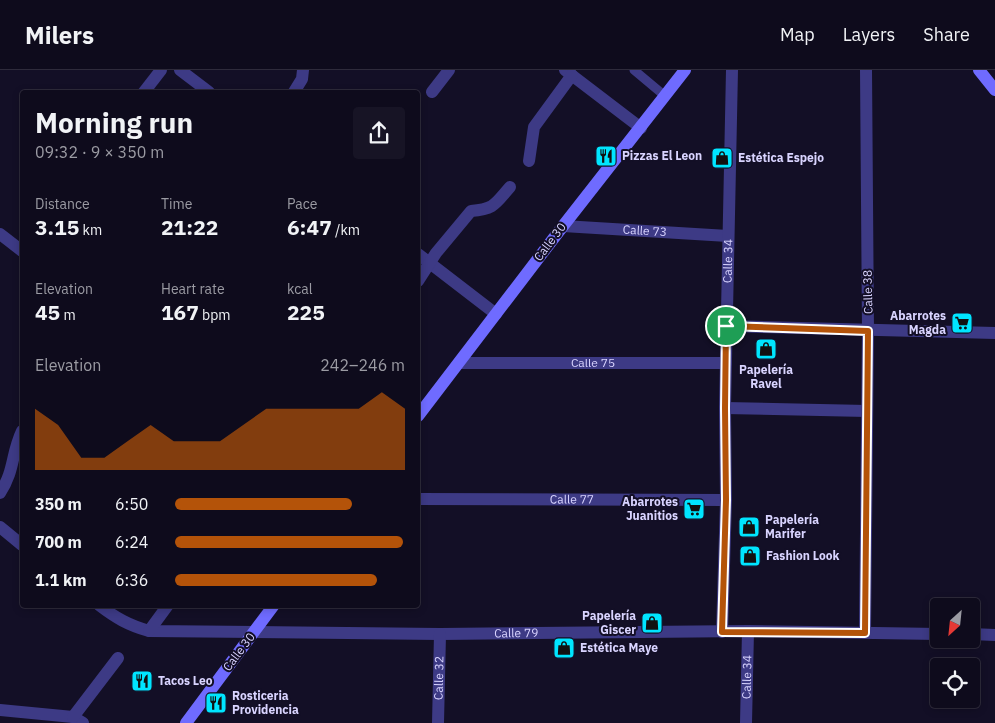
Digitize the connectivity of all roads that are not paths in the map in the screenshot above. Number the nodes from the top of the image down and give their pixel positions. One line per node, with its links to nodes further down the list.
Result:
1 (161, 70): 12 (street)
2 (180, 70): 13 (street)
3 (303, 70): 14 (street)
4 (449, 70): 15 (street)
5 (634, 70): 16 (lane)
6 (685, 70): 16 (street, Calle 30)
7 (732, 70): 21 (street, Calle 34)
8 (866, 70): 29 (street, Calle 38)
9 (979, 70): 11 (street)
10 (569, 73): 17 (street); 18 (street)
11 (994, 86)
12 (146, 90)
13 (206, 90)
14 (295, 90)
15 (432, 92)
16 (665, 96): 17 (street, Calle 30)
17 (641, 128): 20 (street, Calle 30)
18 (529, 161)
19 (510, 187): 25 (street)
20 (562, 226): 21 (street, Calle 73); 27 (street, Calle 30)
21 (728, 236): 28 (street, Calle 34)
22 (3, 241): 23 (street)
23 (20, 250)
24 (420, 256): 25 (street)
25 (429, 263): 26 (street); 27 (street)
26 (420, 278)
27 (496, 314): 31 (street, Calle 30)
28 (726, 326): 29 (street); 32 (street, Calle 34)
29 (868, 331): 30 (street); 34 (street, Calle 38)
30 (995, 333)
31 (459, 363): 32 (street, Calle 75); 35 (street, Calle 30)
32 (726, 363): 33 (street, Calle 34)
33 (725, 408): 34 (street); 39 (street, Calle 34)
34 (867, 411): 49 (street, Calle 38)
35 (420, 413)
36 (20, 437): 37 (street)
37 (0, 493)
38 (420, 499): 39 (street, Calle 77)
39 (726, 500): 48 (street, Calle 34)
40 (0, 527): 41 (street)
41 (20, 543)
42 (103, 608): 45 (street, Calle 79)
43 (166, 608): 45 (street)
44 (272, 608): 47 (street, Calle 30)
45 (149, 631): 47 (street, Calle 79)
46 (748, 631): 48 (street, Calle 79); 49 (street, Calle 79); 59 (street, Calle 34)
47 (254, 632): 50 (street, Calle 79); 57 (street, Calle 30)
48 (722, 632): 50 (street, Calle 79)
49 (865, 633): 51 (street, Calle 79)
50 (440, 634): 58 (street, Calle 32)
51 (930, 634)
52 (980, 634): 53 (street)
53 (995, 635)
54 (118, 658): 56 (street)
55 (0, 710): 56 (street)
56 (78, 720)
57 (186, 723)
58 (438, 723)
59 (746, 723)

